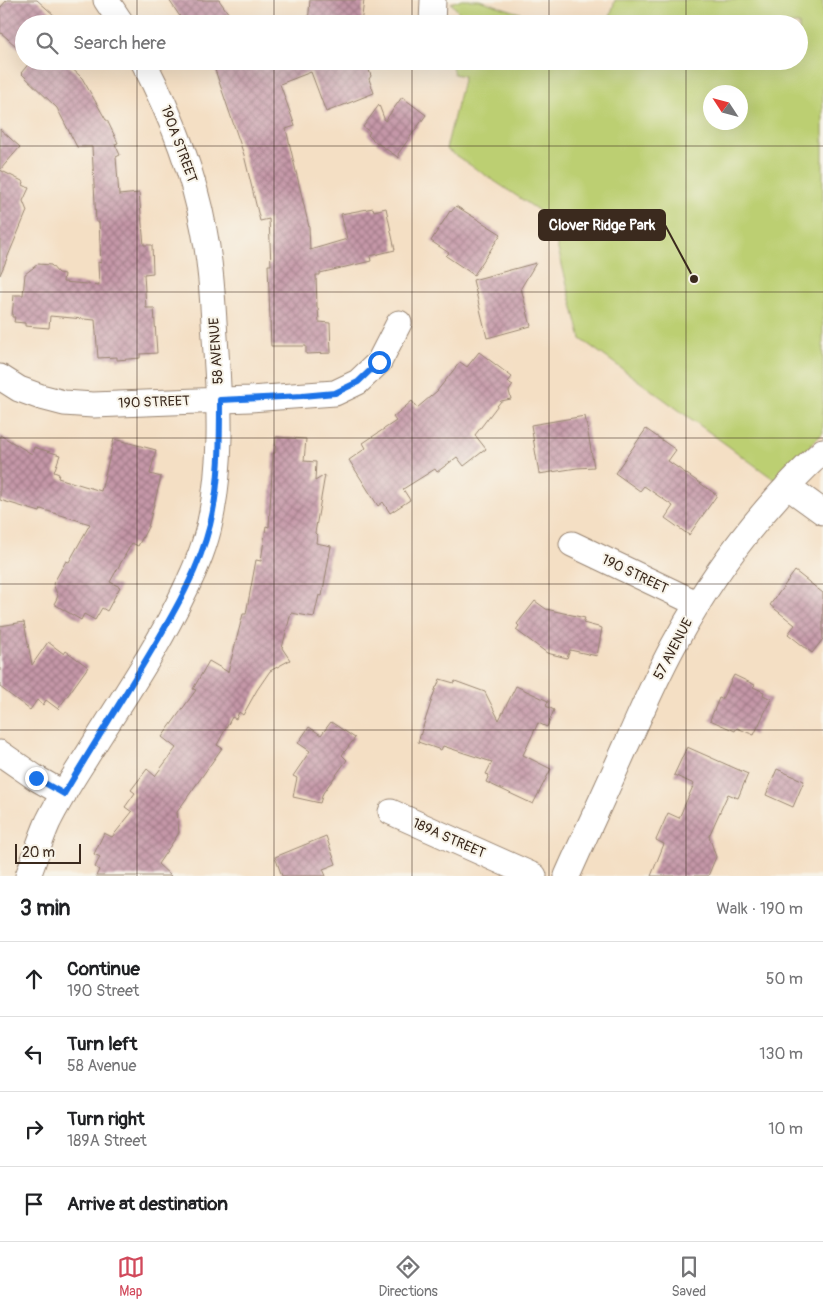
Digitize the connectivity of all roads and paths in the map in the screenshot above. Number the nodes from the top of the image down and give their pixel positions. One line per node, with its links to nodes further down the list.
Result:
1 (106, 0): 3 (street)
2 (433, 0): 4 (street)
3 (116, 15)
4 (432, 15)
5 (148, 70): 6 (street, 190A STREET)
6 (204, 230): 9 (street, 58 AVENUE)
7 (399, 323): 9 (street, 190 STREET)
8 (0, 377): 9 (street, 190 STREET)
9 (220, 400): 16 (street, 58 AVENUE)
10 (823, 451): 11 (street, 57 AVENUE)
11 (787, 486): 12 (street); 14 (street, 57 AVENUE)
12 (823, 512)
13 (572, 544): 14 (street, 190 STREET)
14 (698, 604): 20 (street, 57 AVENUE)
15 (0, 753): 16 (street)
16 (64, 794): 18 (street, 58 AVENUE)
17 (391, 812): 19 (street, 189A STREET)
18 (28, 876)
19 (534, 876)
20 (567, 876)

